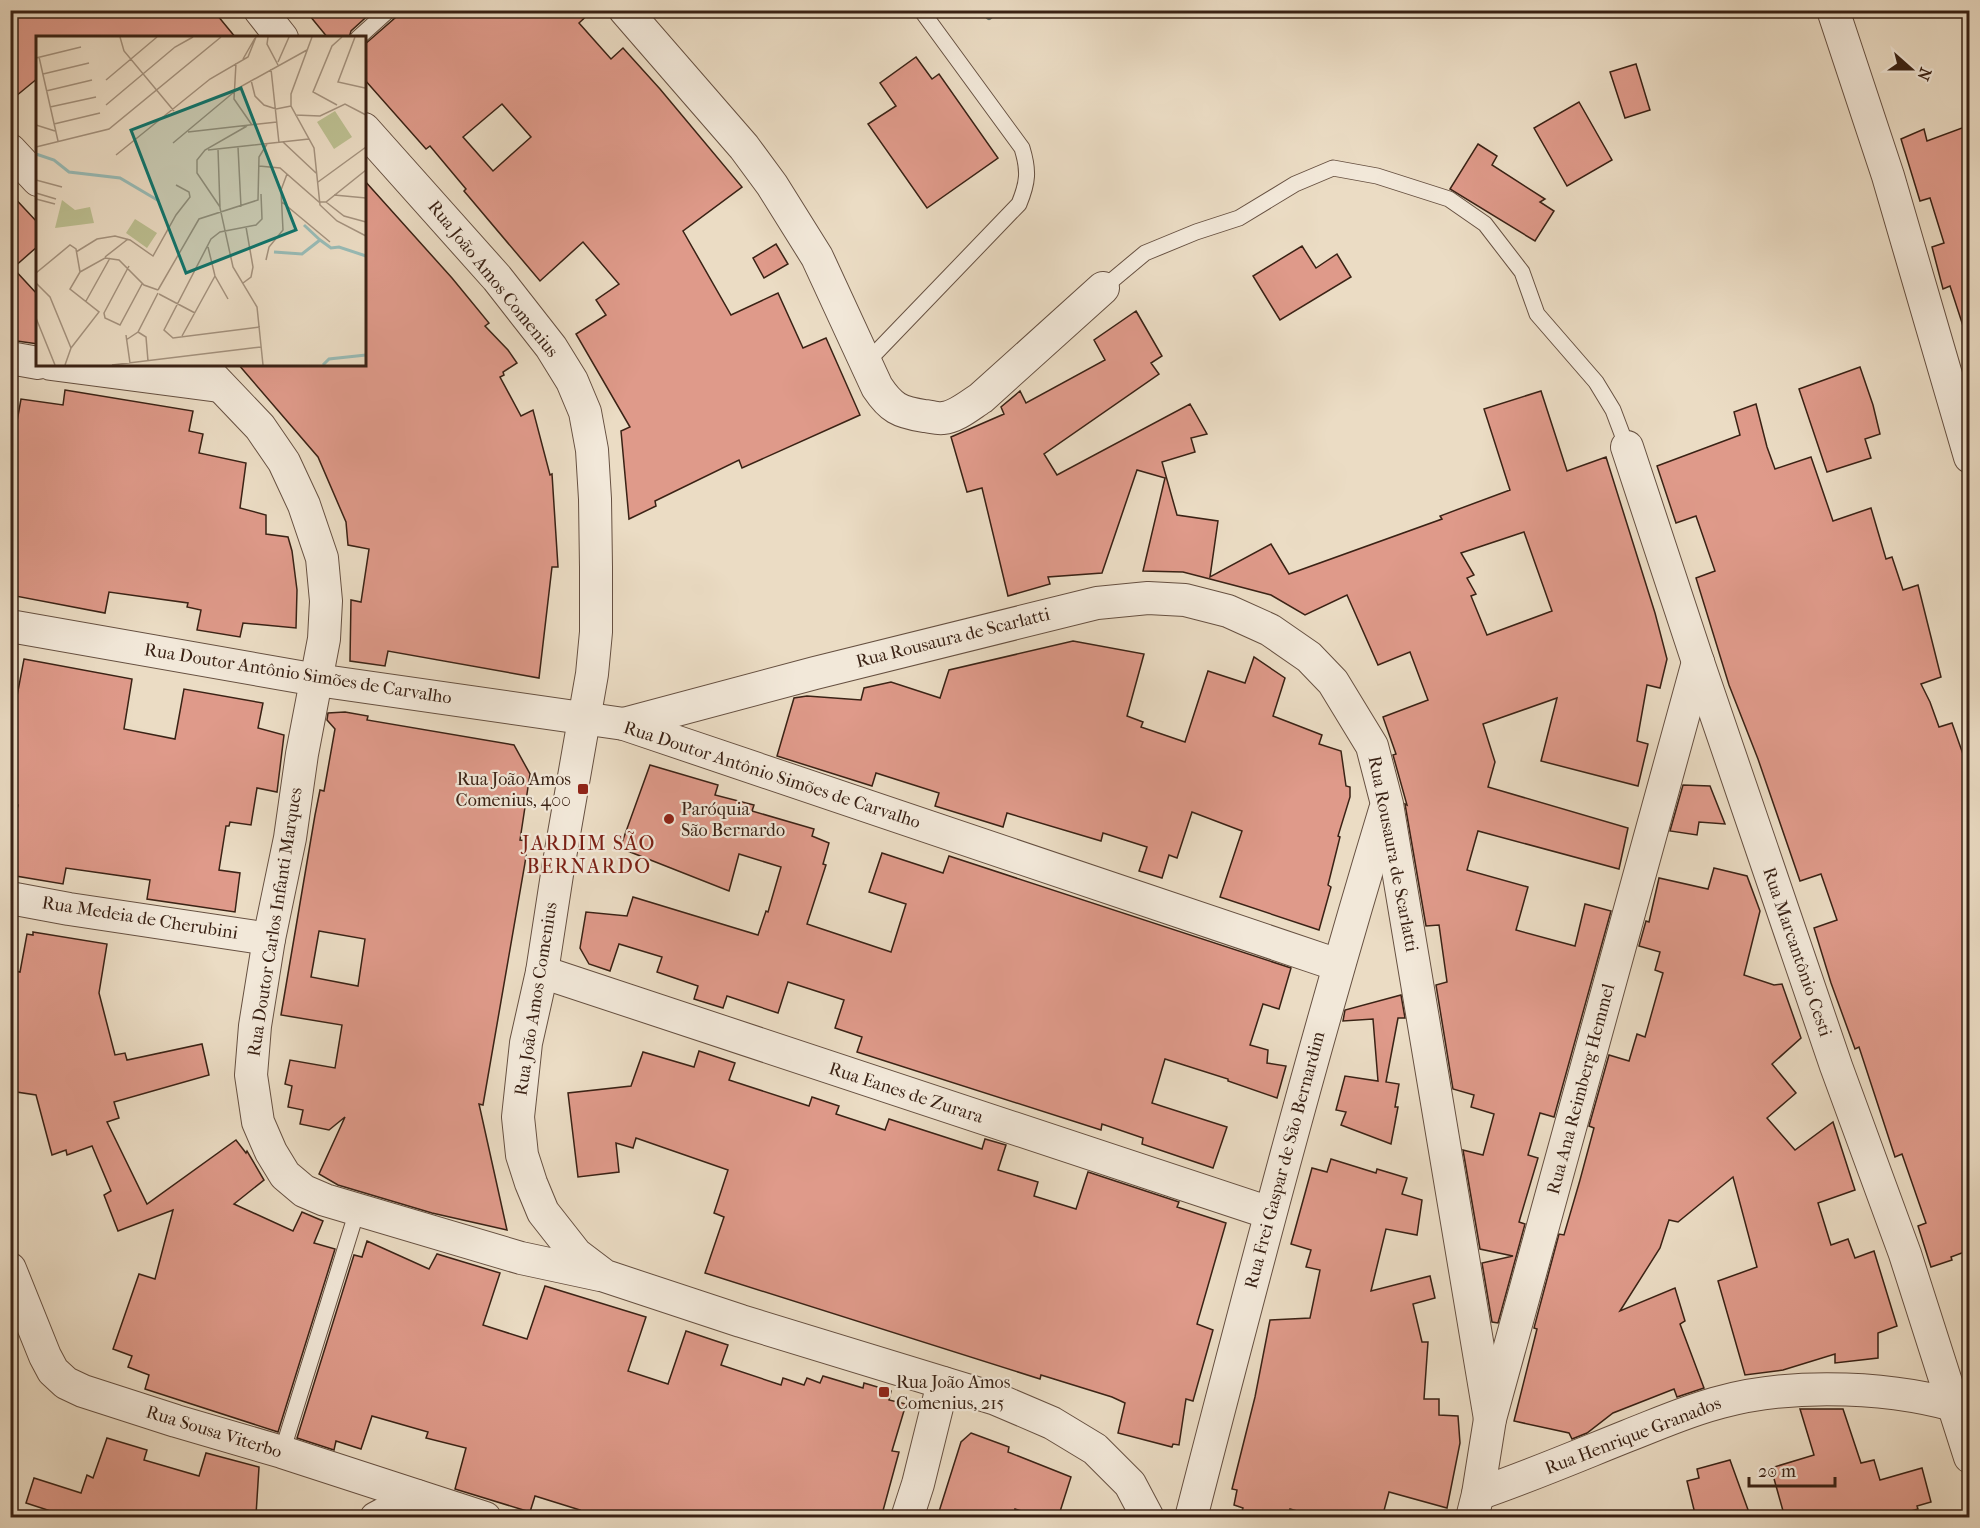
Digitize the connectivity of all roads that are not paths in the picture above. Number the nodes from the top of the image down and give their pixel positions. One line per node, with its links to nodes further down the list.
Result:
1 (260, 10): 6 (street)
2 (388, 10): 7 (lane)
3 (625, 10): 14 (street)
4 (921, 10): 14 (lane)
5 (1833, 10): 18 (street)
6 (280, 36)
7 (360, 36)
8 (366, 131): 22 (street, Rua João Amos Comenius)
9 (10, 150): 10 (street)
10 (36, 178)
11 (1103, 288): 14 (street); 17 (lane)
12 (10, 358): 13 (street)
13 (36, 363)
14 (865, 364)
15 (80, 366): 16 (street)
16 (209, 375): 21 (street, Rua Doutor Carlos Infanti Marques)
17 (1627, 447): 20 (street, Rua Marcantônio Cesti)
18 (1970, 457)
19 (10, 626): 21 (street, Rua Doutor Antônio Simões de Carvalho)
20 (1698, 662): 34 (street, Rua Marcantônio Cesti); 35 (street, Rua Ana Reimberg Hemmel)
21 (317, 680): 22 (street, Rua Doutor Antônio Simões de Carvalho); 26 (street, Rua Doutor Carlos Infanti Marques)
22 (585, 718): 23 (street, Rua Doutor Antônio Simões de Carvalho); 28 (street, Rua João Amos Comenius)
23 (624, 724): 24 (street, Rua Rousaura de Scarlatti); 27 (street, Rua Doutor Antônio Simões de Carvalho)
24 (1387, 804): 27 (street, Rua Frei Gaspar de São Bernardim); 35 (street, Rua Rousaura de Scarlatti)
25 (10, 898): 26 (street, Rua Medeia de Cherubini)
26 (269, 939): 29 (street, Rua Doutor Carlos Infanti Marques)
27 (1338, 965): 30 (street, Rua Frei Gaspar de São Bernardim)
28 (542, 972): 30 (street, Rua Eanes de Zurara); 32 (street, Rua João Amos Comenius)
29 (357, 1211): 32 (street, Rua Doutor Carlos Infanti Marques); 36 (lane)
30 (1270, 1214): 44 (street, Rua Frei Gaspar de São Bernardim)
31 (10, 1269): 36 (street, Rua Sousa Viterbo)
32 (605, 1276): 33 (street, Rua João Amos Comenius)
33 (943, 1383): 42 (street); 43 (street, Rua João Amos Comenius)
34 (1961, 1407): 37 (street, Rua Marcantônio Cesti); 39 (street, Rua Henrique Granados)
35 (1490, 1419): 39 (street, Rua Ana Reimberg Hemmel)
36 (282, 1452): 38 (street, Rua Sousa Viterbo)
37 (1970, 1456)
38 (417, 1496): 40 (street); 41 (street, Rua Sousa Viterbo)
39 (1475, 1506)
40 (376, 1518)
41 (485, 1518)
42 (907, 1518)
43 (1148, 1518)
44 (1191, 1518)

